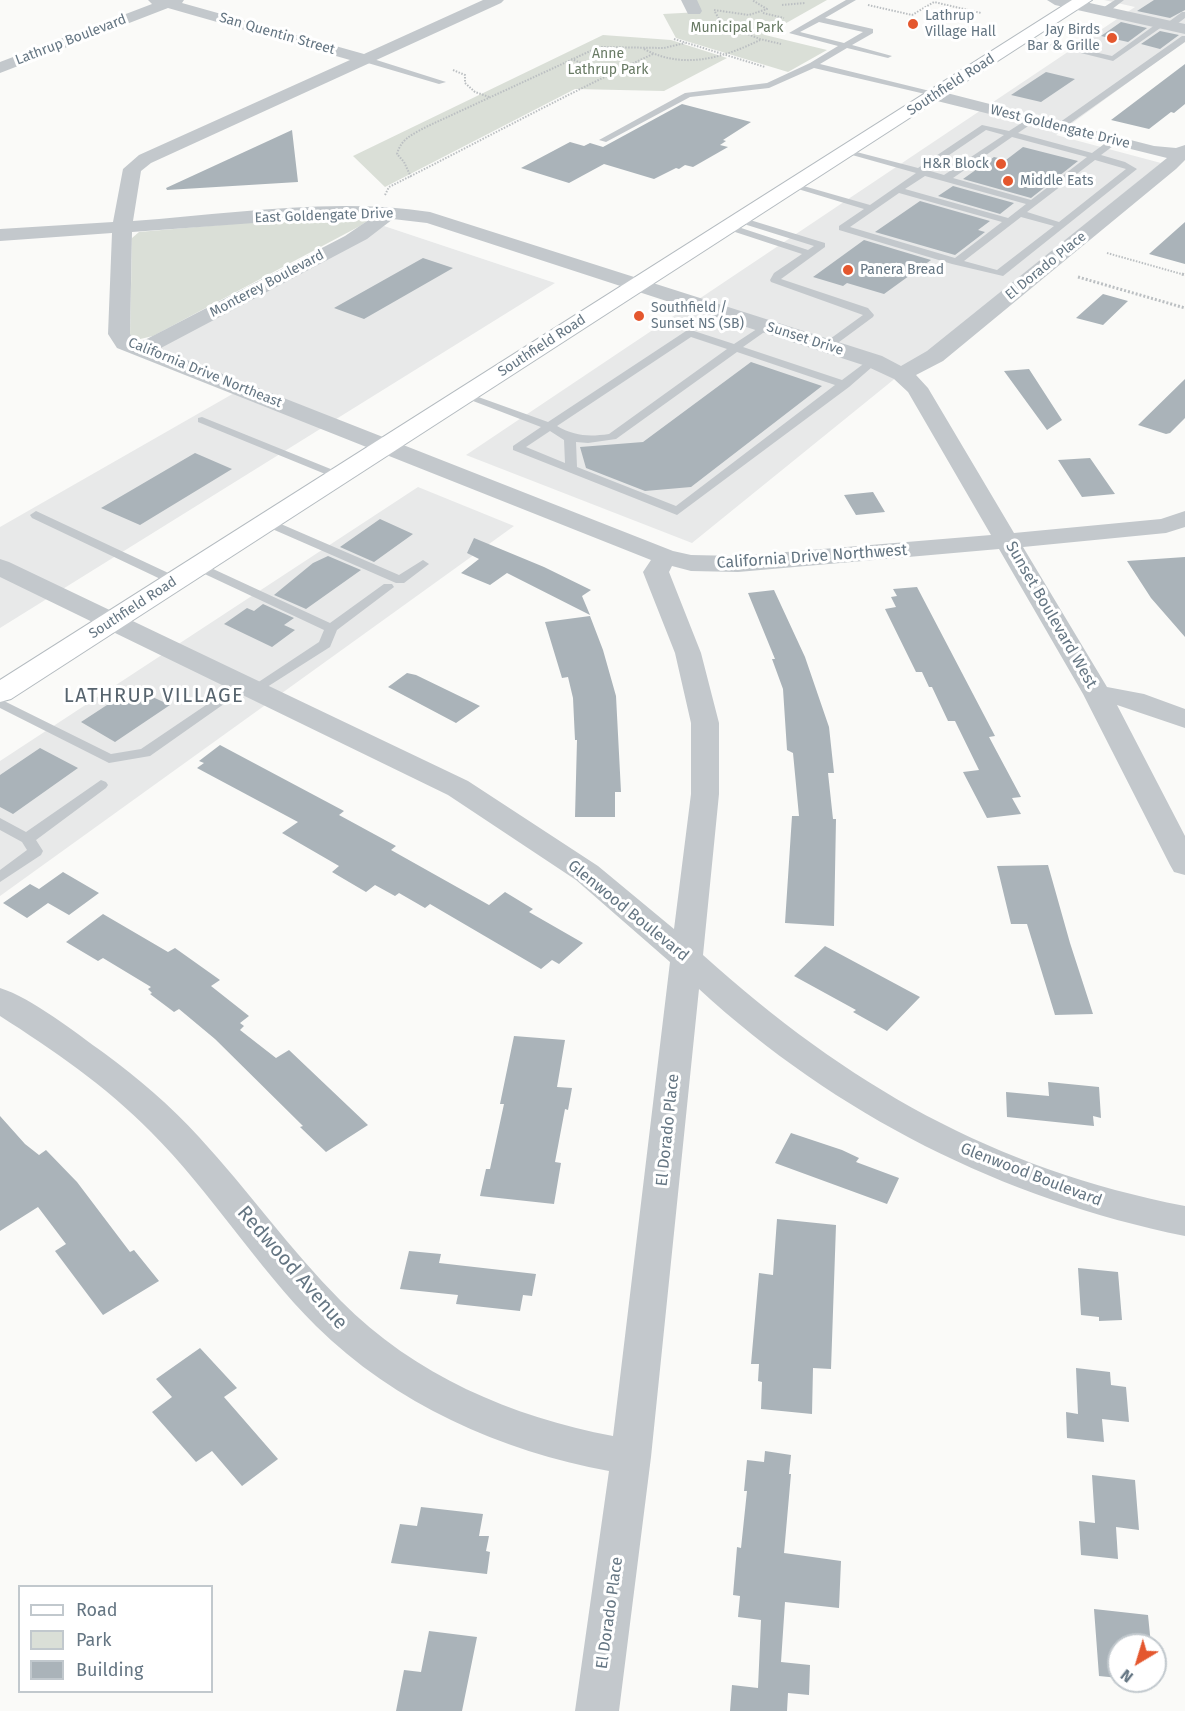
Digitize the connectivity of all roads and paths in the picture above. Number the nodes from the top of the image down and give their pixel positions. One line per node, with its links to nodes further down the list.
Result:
1 (496, 0): 30 (street, California Drive Northeast)
2 (752, 0): 7 (path); 13 (path)
3 (852, 0): 18 (lane)
4 (1055, 0): 8 (street)
5 (1120, 0): 12 (lane)
6 (167, 1): 30 (street, San Quentin Street); 33 (street, Lathrup Boulevard)
7 (747, 1)
8 (1080, 2): 12 (street); 21 (main road, Southfield Road)
9 (805, 3): 11 (path)
10 (864, 4): 14 (path)
11 (782, 5)
12 (1104, 11): 20 (street)
13 (762, 13): 15 (path); 19 (path)
14 (981, 13)
15 (732, 14): 17 (path); 23 (path)
16 (1185, 14): 20 (lane)
17 (726, 16)
18 (818, 19): 26 (lane); 26 (lane)
19 (792, 20)
20 (1172, 26): 21 (lane)
21 (1024, 38): 38 (main road, Southfield Road)
22 (1185, 38): 40 (lane)
23 (760, 39): 25 (path); 28 (path)
24 (685, 43): 27 (path)
25 (781, 44)
26 (846, 45): 29 (lane); 32 (lane)
27 (642, 47): 28 (path); 31 (path)
28 (653, 54): 35 (path)
29 (888, 56)
30 (363, 59): 37 (lane); 59 (street, California Drive Northeast)
31 (570, 59): 34 (path); 48 (path)
32 (813, 65): 38 (lane); 42 (lane)
33 (0, 68)
34 (601, 70): 35 (path); 36 (path)
35 (616, 72): 36 (path)
36 (601, 79): 48 (path)
37 (442, 82)
38 (935, 95): 39 (street, West Goldengate Drive); 44 (main road, Southfield Road)
39 (1031, 120): 40 (street, West Goldengate Drive); 41 (lane)
40 (1059, 127): 43 (street, West Goldengate Drive)
41 (1012, 134): 46 (lane); 47 (lane); 49 (lane)
42 (603, 140)
43 (1114, 141): 45 (street, West Goldengate Drive); 46 (lane)
44 (848, 151): 47 (lane); 50 (main road, Southfield Road)
45 (1183, 153): 73 (street, El Dorado Place)
46 (1094, 156): 52 (lane); 58 (lane)
47 (921, 172): 49 (lane); 51 (lane)
48 (411, 177): 53 (path)
49 (946, 178): 52 (lane)
50 (793, 186): 54 (lane); 57 (main road, Southfield Road)
51 (898, 190): 54 (lane); 56 (lane)
52 (1032, 202): 55 (lane)
53 (386, 206): 59 (street, East Goldengate Drive); 66 (street, East Goldengate Drive); 71 (street, Monterey Boulevard)
54 (872, 208): 63 (lane)
55 (1018, 213): 56 (lane); 58 (lane)
56 (1009, 221): 63 (lane)
57 (735, 224): 62 (lane); 62 (lane); 66 (main road, Southfield Road)
58 (1061, 225): 63 (lane)
59 (122, 227): 60 (street, East Goldengate Drive); 71 (street, California Drive Northeast)
60 (0, 235)
61 (1107, 253): 64 (path)
62 (811, 254): 69 (lane)
63 (956, 262)
64 (1185, 275)
65 (1078, 277): 67 (path)
66 (638, 286): 68 (street, Sunset Drive); 75 (main road, Southfield Road)
67 (1185, 308)
68 (766, 326): 69 (street, Sunset Drive); 70 (lane)
69 (827, 346): 72 (street, Sunset Drive)
70 (735, 348): 74 (lane); 77 (lane); 78 (lane)
71 (142, 350): 79 (street, California Drive Northeast)
72 (874, 362): 73 (street, Sunset Drive); 74 (lane)
73 (902, 374): 85 (street, Sunset Boulevard West)
74 (845, 385): 80 (lane)
75 (466, 396): 77 (lane); 79 (main road, Southfield Road)
76 (202, 420): 81 (lane)
77 (548, 426): 78 (lane); 80 (lane)
78 (570, 438): 80 (lane)
79 (386, 446): 81 (main road, Southfield Road); 86 (street, California Drive Northwest)
80 (571, 468)
81 (339, 476): 84 (main road, Southfield Road)
82 (36, 515): 90 (lane)
83 (1185, 518): 85 (street, California Drive Northwest)
84 (267, 522): 87 (lane); 88 (main road, Southfield Road)
85 (1007, 540): 86 (street, California Drive Northwest); 96 (street, Sunset Boulevard West)
86 (664, 557): 104 (street, El Dorado Place)
87 (423, 564)
88 (198, 566): 90 (main road, Southfield Road); 93 (lane)
89 (0, 567): 92 (street, Glenwood Boulevard)
90 (175, 581): 92 (main road, Southfield Road)
91 (388, 587): 93 (lane)
92 (112, 621): 94 (street, Glenwood Boulevard); 95 (main road, Southfield Road)
93 (331, 628): 94 (lane)
94 (249, 687): 97 (lane); 104 (street, Glenwood Boulevard)
95 (0, 693)
96 (1097, 694): 98 (street); 102 (street, Sunset Boulevard West)
97 (0, 703)
98 (1185, 719)
99 (101, 785): 101 (lane)
100 (0, 823): 101 (lane)
101 (27, 839): 103 (lane)
102 (1185, 865)
103 (0, 877)
104 (687, 959): 106 (street, Glenwood Boulevard); 107 (street, El Dorado Place)
105 (0, 1000): 107 (street, Redwood Avenue)
106 (1185, 1221)
107 (631, 1457): 108 (street, El Dorado Place)
108 (597, 1711)

